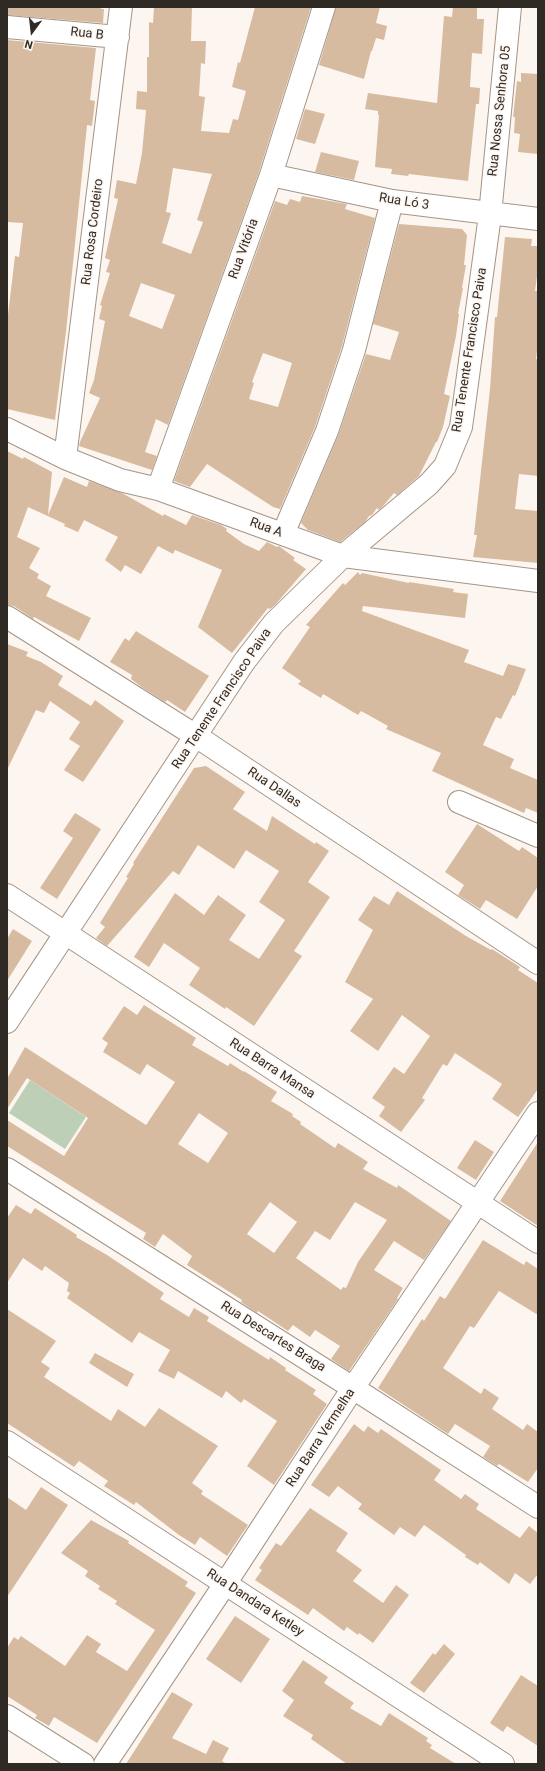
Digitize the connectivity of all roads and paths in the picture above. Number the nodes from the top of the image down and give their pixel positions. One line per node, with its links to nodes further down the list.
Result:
1 (121, 7): 5 (street, Rua Rosa Cordeiro)
2 (324, 7): 6 (street, Rua Vitória)
3 (510, 7): 8 (street, Rua Nossa Senhora 05)
4 (7, 27): 5 (street, Rua B)
5 (118, 37): 11 (street, Rua Rosa Cordeiro)
6 (271, 175): 7 (street, Rua Ló 3); 12 (street, Rua Vitória)
7 (392, 201): 8 (street, Rua Ló 3); 13 (street)
8 (490, 215): 9 (street, Rua Ló 3); 14 (street, Rua Tenente Francisco Paiva)
9 (538, 220)
10 (7, 429): 11 (street, Rua A)
11 (65, 458): 12 (street, Rua A)
12 (158, 490): 13 (street, Rua A)
13 (283, 534): 14 (street, Rua A)
14 (343, 556): 15 (street, Rua A); 17 (street, Rua Tenente Francisco Paiva)
15 (538, 581)
16 (7, 617): 17 (street, Rua Dallas)
17 (196, 736): 21 (street, Rua Tenente Francisco Paiva); 22 (street, Rua Dallas)
18 (459, 802): 19 (street)
19 (538, 836)
20 (7, 895): 21 (street, Rua Barra Mansa)
21 (65, 932): 23 (street, Rua Tenente Francisco Paiva); 26 (street, Rua Barra Mansa)
22 (538, 963)
23 (7, 1022)
24 (538, 1113): 26 (street, Rua Barra Vermelha)
25 (7, 1169): 28 (street, Rua Descartes Braga)
26 (478, 1203): 27 (street, Rua Barra Mansa); 28 (street, Rua Barra Vermelha)
27 (538, 1242)
28 (353, 1388): 30 (street, Rua Descartes Braga); 31 (street, Rua Barra Vermelha)
29 (7, 1442): 31 (street, Rua Dandara Ketley)
30 (538, 1507)
31 (226, 1584): 34 (street, Rua Barra Vermelha); 35 (street, Rua Dandara Ketley)
32 (7, 1716): 33 (street)
33 (83, 1764)
34 (105, 1764)
35 (504, 1764)

